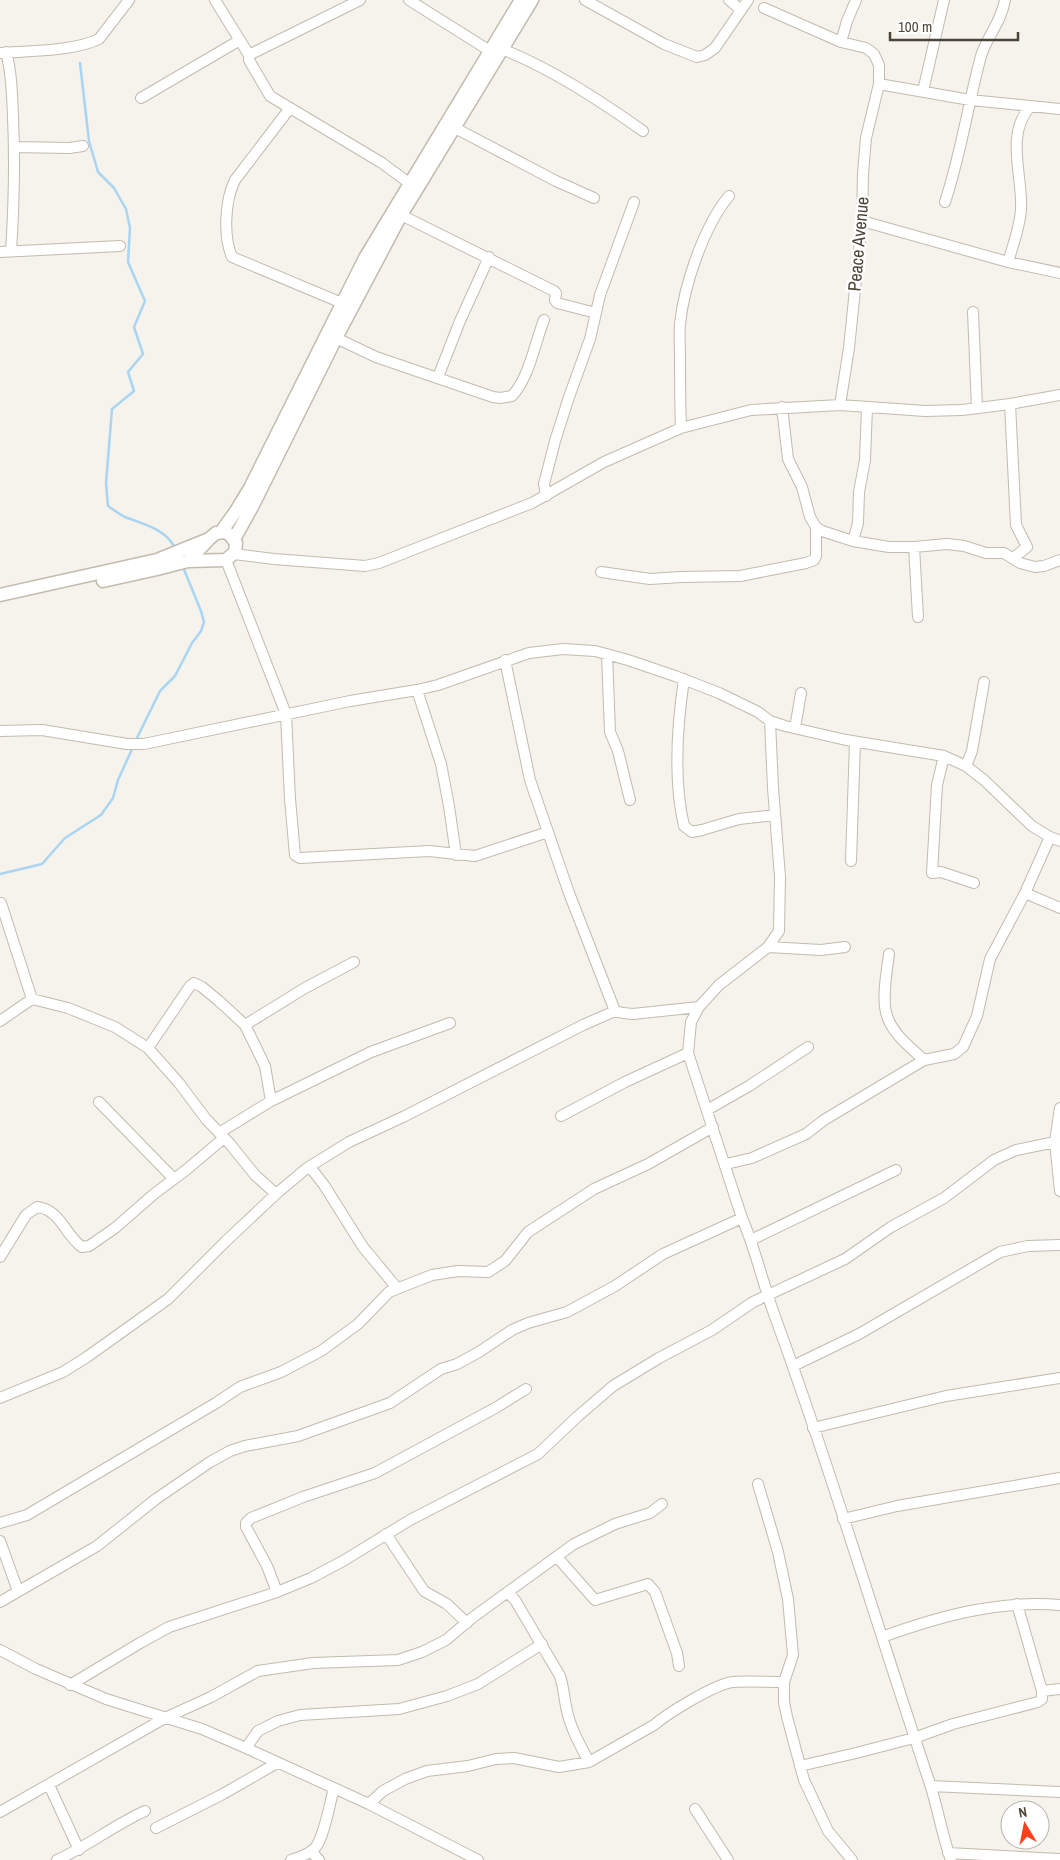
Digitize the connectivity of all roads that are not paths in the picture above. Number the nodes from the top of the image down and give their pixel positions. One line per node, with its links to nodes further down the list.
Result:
1 (128, 0): 18 (street)
2 (215, 0): 15 (street)
3 (360, 0): 19 (street)
4 (409, 0): 17 (street)
5 (521, 0): 17 (street)
6 (532, 0): 17 (street)
7 (585, 0): 14 (street)
8 (729, 0): 14 (street)
9 (748, 0): 14 (street)
10 (856, 0): 16 (street)
11 (944, 0): 21 (street)
12 (1005, 0): 23 (street)
13 (764, 8): 16 (street)
14 (742, 10)
15 (240, 40): 19 (street); 22 (street)
16 (841, 42): 20 (street, Peace Avenue)
17 (496, 50): 27 (street); 28 (street); 31 (street)
18 (3, 53): 30 (street)
19 (249, 55): 25 (street)
20 (879, 84): 21 (street); 37 (street, Peace Avenue)
21 (924, 91): 23 (street)
22 (140, 98)
23 (970, 100): 24 (street); 35 (street)
24 (1030, 107): 26 (street); 42 (street)
25 (290, 108): 31 (street); 44 (street)
26 (1060, 109)
27 (455, 128): 33 (street); 36 (street)
28 (644, 131)
29 (84, 146): 30 (street)
30 (14, 147): 39 (street)
31 (409, 184): 44 (street)
32 (728, 196): 56 (street)
33 (594, 198)
34 (634, 202): 46 (street)
35 (945, 202)
36 (401, 215): 41 (street); 48 (street)
37 (862, 220): 42 (street); 52 (street, Peace Avenue)
38 (120, 246): 39 (street)
39 (11, 251): 40 (street)
40 (0, 252)
41 (489, 258): 46 (street); 49 (street)
42 (1008, 262): 43 (street)
43 (1060, 273)
44 (342, 303): 59 (street)
45 (973, 312): 55 (street)
46 (596, 313): 57 (street)
47 (544, 320): 49 (street)
48 (336, 338): 49 (street); 60 (street)
49 (438, 377)
50 (1060, 395): 51 (street)
51 (1010, 404): 55 (street); 65 (street)
52 (840, 405): 53 (street); 54 (street)
53 (866, 407): 55 (street); 61 (street)
54 (782, 408): 56 (street); 58 (street)
55 (977, 408)
56 (681, 428): 57 (street)
57 (546, 496): 63 (street)
58 (816, 527): 61 (street); 67 (street)
59 (221, 532): 60 (street); 64 (street)
60 (234, 538): 63 (street)
61 (853, 541): 62 (street)
62 (914, 547): 65 (street); 70 (street)
63 (230, 557): 64 (street); 77 (street)
64 (181, 558): 68 (street); 69 (street)
65 (1013, 558): 66 (street)
66 (1060, 560)
67 (601, 572)
68 (0, 595)
69 (0, 603)
70 (918, 617)
71 (607, 654): 72 (street); 73 (street); 84 (street)
72 (505, 660): 75 (street); 86 (street)
73 (684, 679): 78 (street); 85 (street)
74 (984, 682): 83 (street)
75 (417, 690): 77 (street); 89 (street)
76 (801, 693): 79 (street)
77 (286, 714): 80 (street); 89 (street)
78 (770, 721): 79 (street); 85 (street)
79 (795, 728): 81 (street)
80 (0, 731)
81 (855, 742): 82 (street); 90 (street)
82 (944, 756): 83 (street); 91 (street)
83 (966, 766): 87 (street)
84 (630, 800)
85 (775, 815): 95 (street)
86 (548, 832): 89 (street); 101 (street)
87 (1050, 837): 88 (street); 92 (street)
88 (1060, 841)
89 (456, 855)
90 (851, 861)
91 (974, 883)
92 (1025, 893): 94 (street); 108 (street)
93 (1, 903): 99 (street)
94 (1060, 908)
95 (768, 947): 96 (street); 100 (street)
96 (845, 947)
97 (889, 954): 108 (street)
98 (354, 962): 104 (street)
99 (32, 999): 102 (street); 106 (street)
100 (699, 1007): 101 (street); 107 (street)
101 (615, 1011): 118 (street)
102 (0, 1021)
103 (450, 1023): 109 (street)
104 (245, 1025): 106 (street); 109 (street)
105 (808, 1047): 112 (street)
106 (148, 1048): 115 (street)
107 (688, 1053): 112 (street); 113 (street)
108 (924, 1060): 117 (street)
109 (271, 1101): 115 (street)
110 (99, 1102): 120 (street)
111 (1060, 1108): 116 (street)
112 (708, 1110): 114 (street)
113 (561, 1116)
114 (713, 1127): 117 (street); 127 (street)
115 (221, 1135): 120 (street); 122 (street)
116 (1055, 1142): 121 (street); 128 (street)
117 (726, 1164): 123 (street)
118 (310, 1167): 122 (street); 127 (street)
119 (896, 1170): 124 (street)
120 (174, 1179): 126 (street)
121 (1060, 1191)
122 (276, 1194): 132 (street)
123 (742, 1218): 124 (street); 142 (street)
124 (751, 1240): 128 (street)
125 (1060, 1245): 129 (street)
126 (0, 1257)
127 (397, 1288): 138 (street)
128 (768, 1295): 129 (street); 139 (street)
129 (794, 1366): 133 (street)
130 (1060, 1378): 133 (street)
131 (526, 1389): 143 (street)
132 (0, 1398)
133 (814, 1428): 137 (street)
134 (1060, 1478): 137 (street)
135 (758, 1484): 153 (street)
136 (662, 1504): 141 (street)
137 (843, 1519): 149 (street)
138 (0, 1523)
139 (386, 1534): 143 (street); 148 (street)
140 (0, 1541): 142 (street)
141 (557, 1556): 144 (street); 152 (street)
142 (18, 1591): 145 (street)
143 (277, 1592): 154 (street)
144 (508, 1593): 148 (street); 150 (street)
145 (0, 1602)
146 (1017, 1604): 147 (street); 149 (street); 156 (street)
147 (1060, 1606)
148 (467, 1623): 157 (street)
149 (882, 1637): 158 (street)
150 (542, 1644): 159 (street); 161 (street)
151 (0, 1650): 154 (street)
152 (679, 1666)
153 (784, 1682): 161 (street); 162 (street)
154 (70, 1685): 157 (street)
155 (1060, 1689): 156 (street)
156 (1042, 1691): 158 (street)
157 (165, 1718): 159 (street); 163 (street)
158 (914, 1738): 162 (street); 164 (street)
159 (246, 1748): 160 (street)
160 (277, 1762): 165 (street); 171 (street)
161 (589, 1762): 167 (street)
162 (800, 1766): 181 (street)
163 (49, 1785): 170 (street); 172 (street)
164 (931, 1786): 166 (street); 174 (street)
165 (334, 1788): 167 (street); 173 (street)
166 (1060, 1792)
167 (369, 1804): 179 (street)
168 (695, 1809): 180 (street)
169 (145, 1811): 172 (street)
170 (0, 1812)
171 (156, 1828)
172 (79, 1850): 176 (street)
173 (311, 1851): 177 (street); 178 (street)
174 (950, 1856): 175 (street)
175 (1060, 1859)
176 (57, 1860)
177 (290, 1860)
178 (319, 1860)
179 (478, 1860)
180 (728, 1860)
181 (852, 1860)

